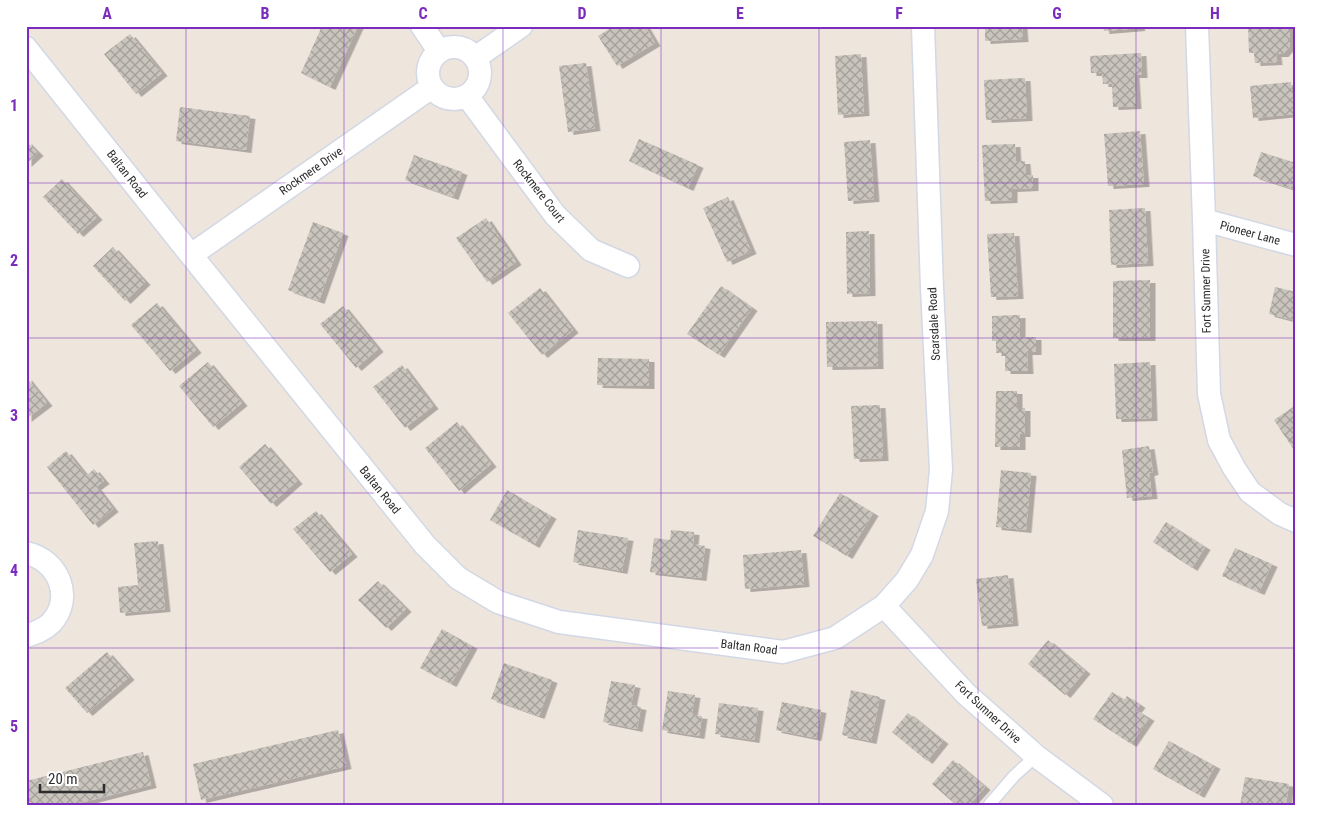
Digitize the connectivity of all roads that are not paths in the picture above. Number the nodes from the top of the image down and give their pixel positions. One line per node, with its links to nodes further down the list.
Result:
1 (422, 26): 6 (street)
2 (521, 26): 7 (street)
3 (923, 26): 16 (street, Scarsdale Road)
4 (1197, 26): 10 (street, Fort Sumner Drive)
5 (26, 48): 12 (street, Baltan Road)
6 (439, 51): 7 (street); 8 (street)
7 (476, 58): 9 (street)
8 (432, 87): 9 (street); 12 (street, Rockmere Drive)
9 (468, 96): 13 (street, Rockmere Court)
10 (1204, 220): 11 (street, Pioneer Lane); 14 (street, Fort Sumner Drive)
11 (1296, 245)
12 (191, 255): 16 (street, Baltan Road)
13 (628, 266)
14 (1296, 521)
15 (26, 553): 17 (street)
16 (884, 606): 18 (street, Fort Sumner Drive)
17 (26, 636)
18 (1036, 756): 19 (lane); 20 (street, Fort Sumner Drive)
19 (988, 805)
20 (1102, 805)

